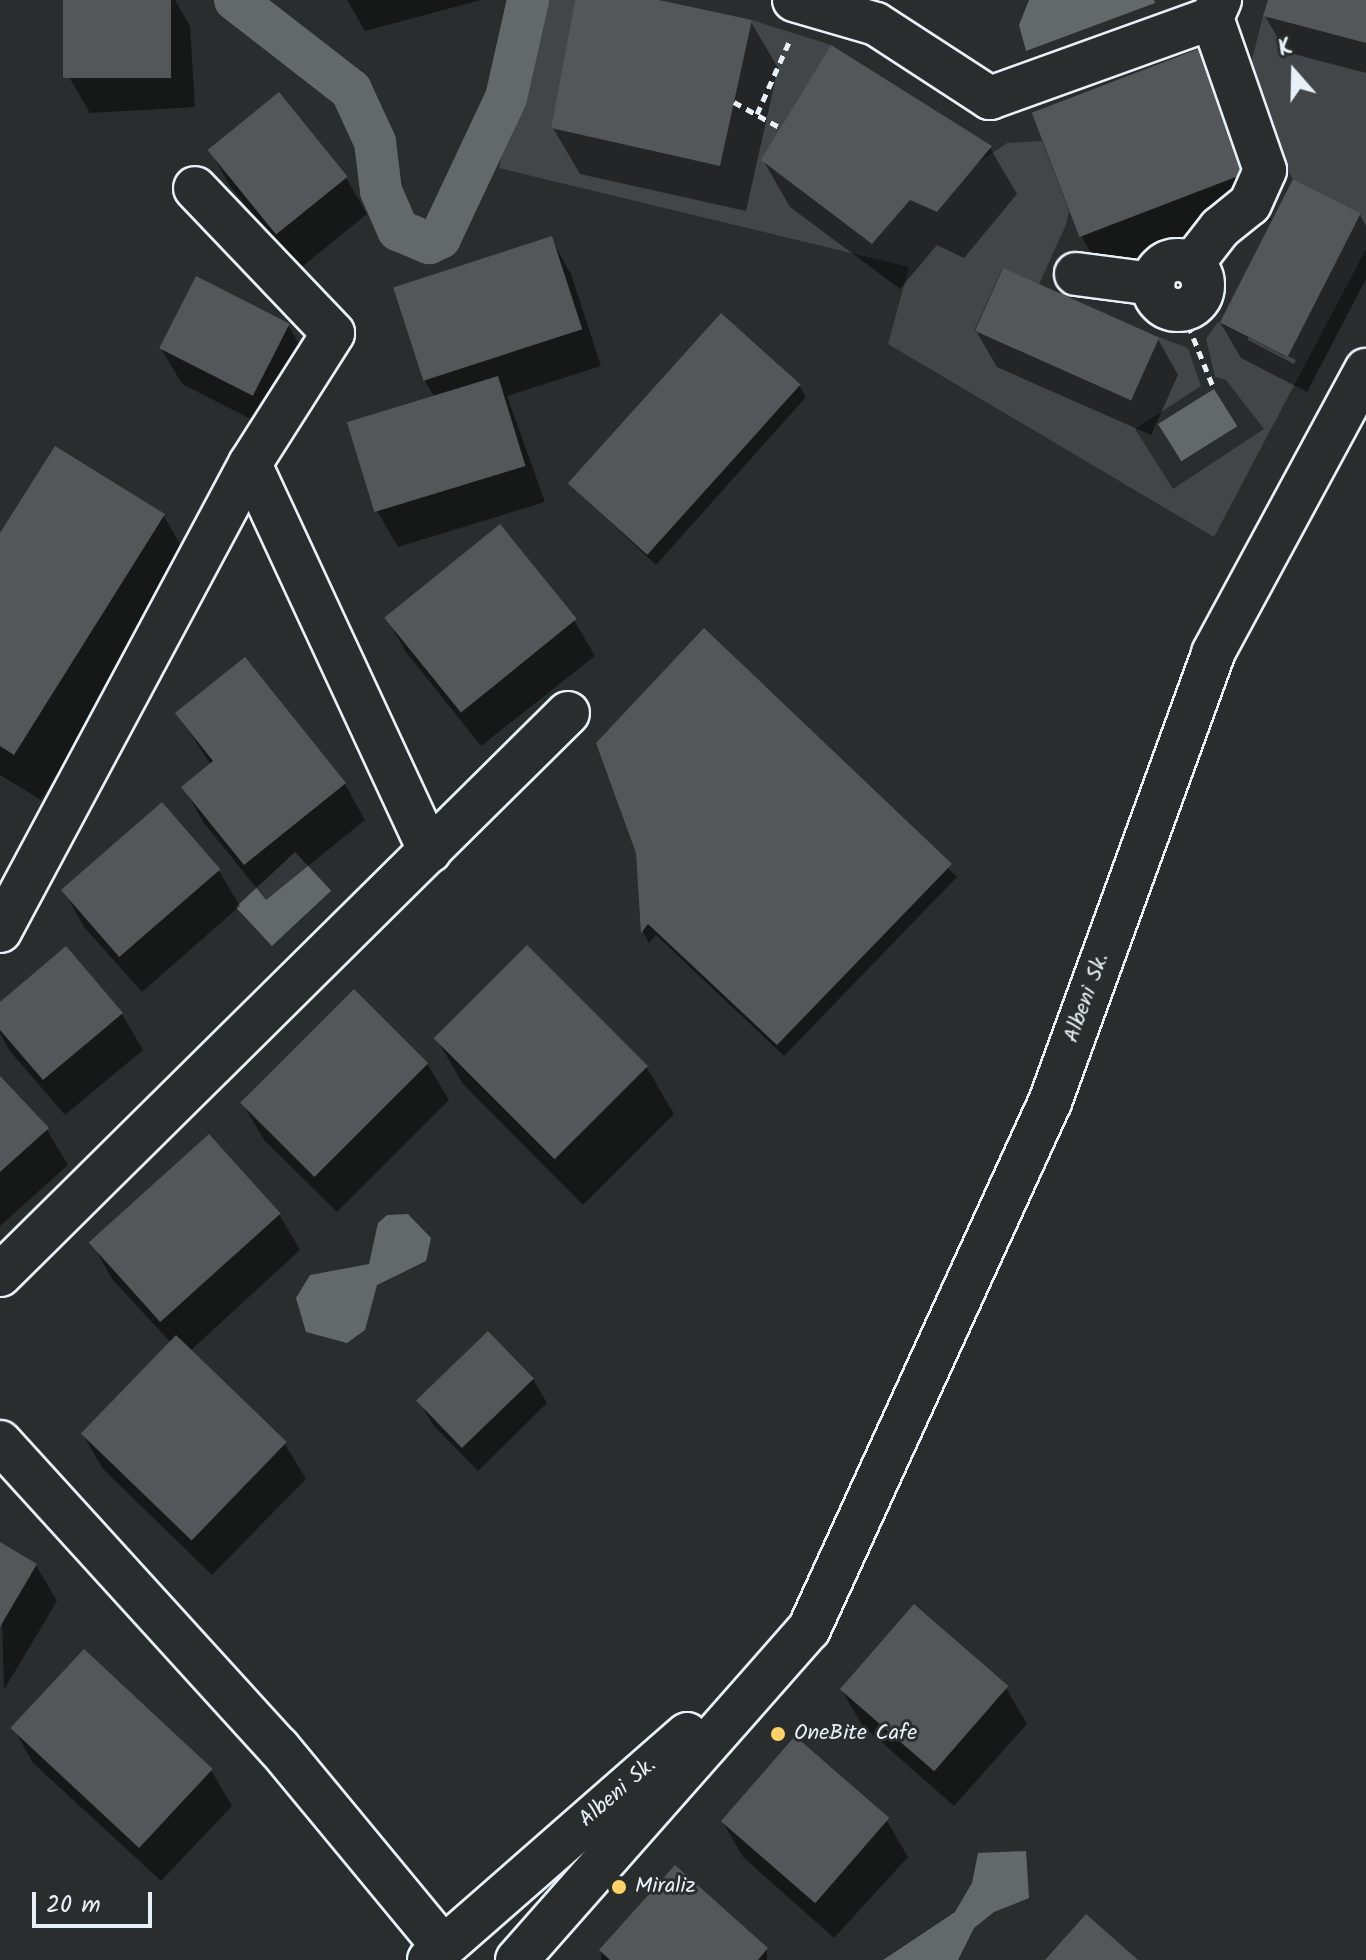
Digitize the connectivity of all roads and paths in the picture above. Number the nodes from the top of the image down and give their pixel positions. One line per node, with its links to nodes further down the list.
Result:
1 (800, 2): 2 (street); 4 (path)
2 (1216, 9): 8 (street)
3 (734, 102): 4 (path)
4 (757, 114): 5 (path)
5 (781, 128)
6 (195, 188): 11 (street)
7 (1076, 274): 8 (street)
8 (1168, 298): 10 (path)
9 (1366, 370): 17 (street, Albeni Sk.)
10 (1214, 389)
11 (250, 464): 13 (street); 14 (street)
12 (568, 713): 13 (street)
13 (430, 851): 15 (street)
14 (0, 931)
15 (0, 1275)
16 (0, 1442): 18 (street)
17 (809, 1629): 18 (street, Albeni Sk.); 19 (street, Albeni Sk.)
18 (436, 1953)
19 (517, 1960)

